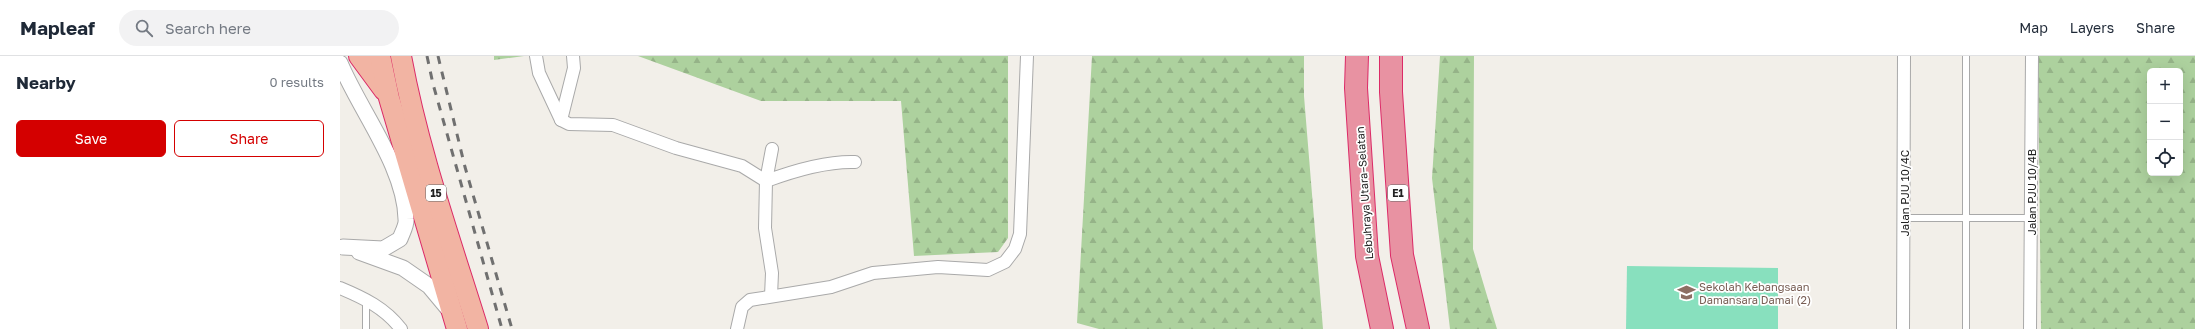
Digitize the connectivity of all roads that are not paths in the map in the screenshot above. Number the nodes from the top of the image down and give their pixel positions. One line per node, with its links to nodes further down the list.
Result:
1 (359, 56): 13 (highway)
2 (380, 56): 13 (highway, 15)
3 (401, 56): 28 (highway, 15)
4 (536, 56): 14 (street)
5 (573, 56): 14 (street)
6 (1027, 56): 23 (street)
7 (1356, 56): 30 (highway, Lebuhraya Utara–Selatan)
8 (1391, 56): 31 (highway, E1)
9 (1904, 56): 18 (street, Jalan PJU 10/4C)
10 (1966, 56): 19 (lane)
11 (2032, 56): 20 (street, Jalan PJU 10/4B)
12 (340, 63): 21 (street)
13 (389, 98): 25 (highway, 15)
14 (561, 120): 17 (street)
15 (772, 149): 17 (street)
16 (855, 162): 17 (street)
17 (766, 181): 23 (street)
18 (1904, 218): 19 (lane); 32 (street, Jalan PJU 10/4C)
19 (1966, 218): 20 (lane); 33 (lane)
20 (2031, 218): 34 (street, Jalan PJU 10/4B)
21 (342, 246): 25 (street)
22 (340, 288): 24 (street)
23 (771, 296): 29 (street)
24 (366, 299): 26 (lane); 27 (street)
25 (455, 321)
26 (366, 329)
27 (401, 329)
28 (478, 329)
29 (738, 329)
30 (1382, 329)
31 (1418, 329)
32 (1903, 329)
33 (1966, 329)
34 (2030, 329)

